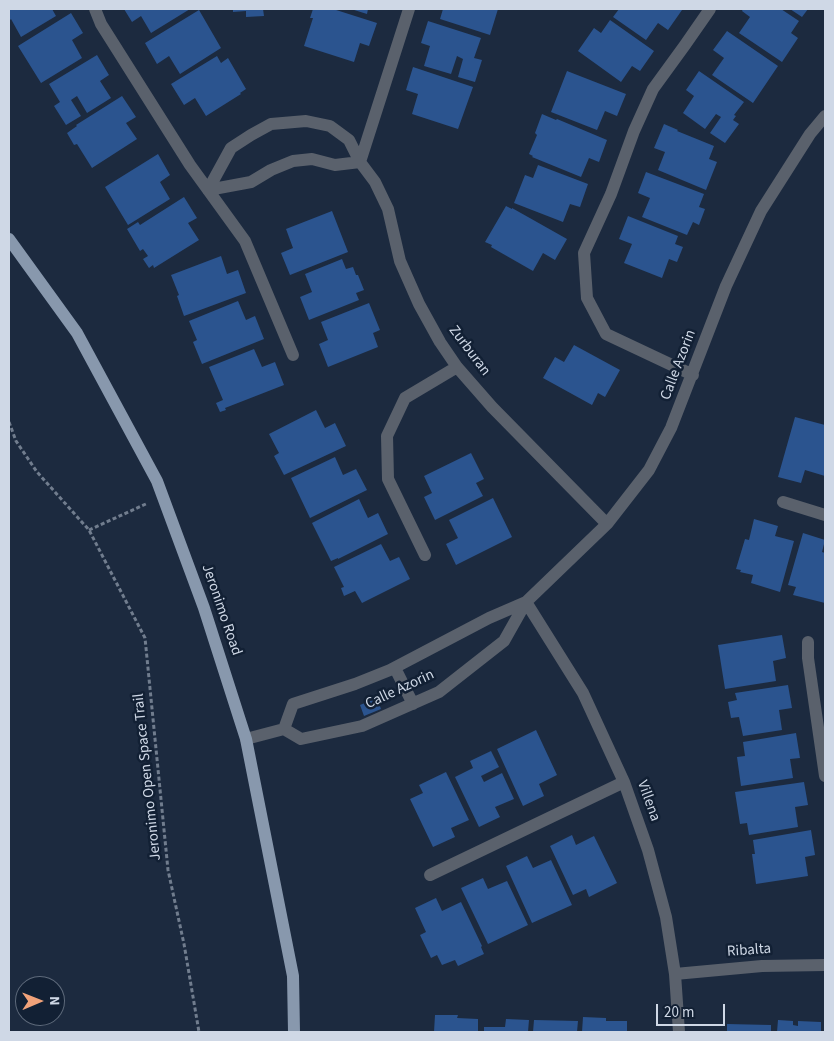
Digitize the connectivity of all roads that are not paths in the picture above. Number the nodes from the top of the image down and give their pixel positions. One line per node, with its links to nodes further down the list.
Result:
1 (95, 9): 6 (street)
2 (409, 9): 5 (street)
3 (710, 9): 10 (street)
4 (825, 116): 10 (street, Calle Azorin)
5 (360, 162): 6 (street); 6 (street, Zurburan); 9 (street, Zurburan)
6 (208, 190): 8 (street)
7 (9, 239): 20 (main road, Jeronimo Road)
8 (293, 355)
9 (457, 367): 13 (street, Zurburan); 14 (street)
10 (693, 376): 13 (street, Calle Azorin)
11 (783, 502): 12 (street)
12 (825, 514)
13 (606, 524): 15 (street, Calle Azorin)
14 (425, 555)
15 (526, 602): 17 (street, Calle Azorin); 18 (street, Calle Azorin); 22 (street, Villena)
16 (808, 642): 21 (street)
17 (395, 668): 18 (street); 19 (street, Calle Azorin)
18 (413, 704): 19 (street, Calle Azorin)
19 (284, 729): 20 (street)
20 (246, 739): 26 (main road, Jeronimo Road)
21 (825, 776)
22 (624, 782): 23 (street); 25 (street, Villena)
23 (430, 875)
24 (825, 965): 25 (street, Ribalta)
25 (674, 974): 27 (street, Villena)
26 (294, 1032)
27 (679, 1032)

